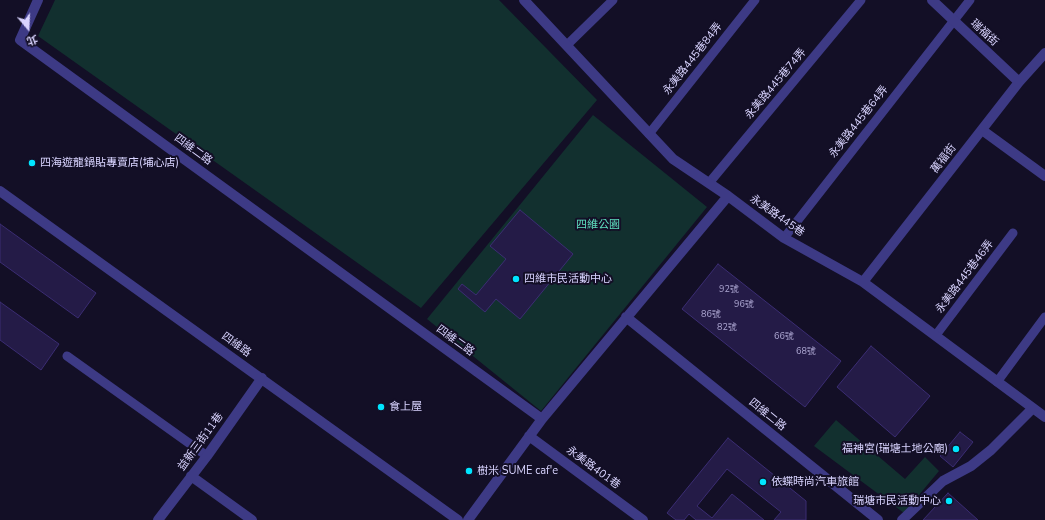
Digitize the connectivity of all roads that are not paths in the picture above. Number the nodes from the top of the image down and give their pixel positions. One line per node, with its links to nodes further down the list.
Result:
1 (38, 0): 29 (street, 四維二路)
2 (524, 0): 9 (street, 永美路445巷)
3 (612, 0): 9 (lane)
4 (755, 0): 13 (lane, 永美路445巷84弄)
5 (861, 0): 15 (lane, 永美路445巷74弄)
6 (932, 0): 8 (street, 瑞福街)
7 (970, 0): 8 (lane, 永美路445巷64弄)
8 (953, 21): 11 (street, 瑞福街); 19 (lane, 永美路445巷64弄)
9 (567, 45): 13 (street, 永美路445巷)
10 (1044, 56): 11 (street, 萬福街)
11 (1019, 82): 12 (street, 萬福街)
12 (982, 130): 14 (street); 20 (street, 萬福街)
13 (649, 134): 15 (street, 永美路445巷)
14 (1045, 176)
15 (709, 183): 17 (street, 永美路445巷)
16 (1, 195): 25 (street, 四維路)
17 (728, 196): 19 (street, 永美路445巷); 21 (street)
18 (1013, 233): 23 (lane, 永美路445巷46弄)
19 (784, 238): 20 (street, 永美路445巷)
20 (863, 282): 23 (street, 永美路445巷)
21 (626, 317): 29 (street); 38 (street, 四維二路)
22 (1045, 317): 26 (lane)
23 (936, 335): 26 (street, 永美路445巷)
24 (67, 356): 31 (lane)
25 (262, 378): 31 (street, 益新三街11巷); 35 (street, 四維路)
26 (996, 382): 27 (street, 永美路445巷)
27 (1033, 408): 28 (street, 永美路445巷); 39 (street)
28 (1045, 417)
29 (542, 419): 30 (street)
30 (529, 436): 36 (street); 37 (street, 永美路401巷)
31 (207, 456): 32 (street, 益新三街11巷)
32 (191, 476): 33 (street, 益新三街11巷); 34 (street)
33 (158, 520)
34 (252, 520)
35 (458, 520)
36 (468, 520)
37 (643, 520)
38 (878, 520)
39 (902, 520)

